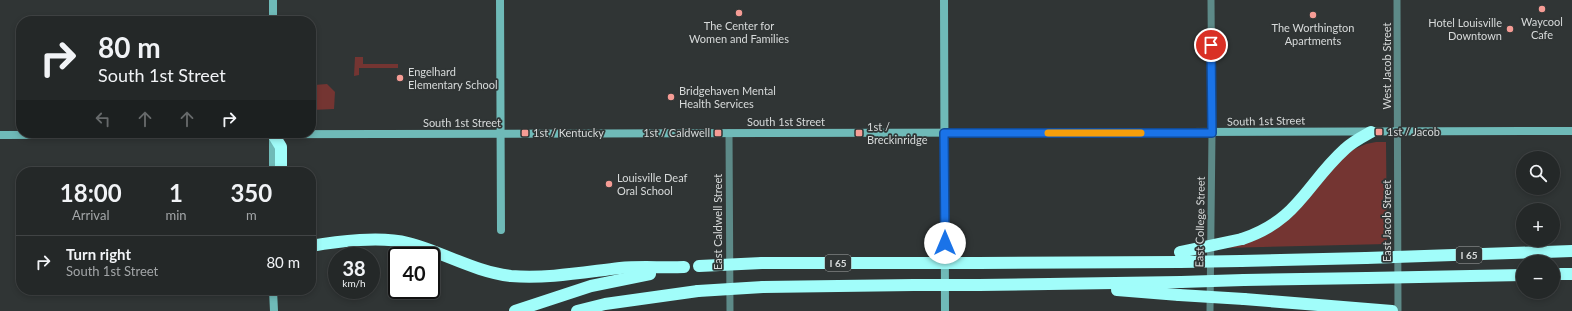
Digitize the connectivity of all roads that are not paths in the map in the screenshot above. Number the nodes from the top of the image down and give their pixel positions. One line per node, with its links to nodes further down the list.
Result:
1 (273, 0): 6 (street)
2 (500, 0): 11 (street)
3 (944, 0): 13 (street)
4 (1210, 0): 14 (street, East College Street)
5 (1398, 0): 7 (street, West Jacob Street)
6 (273, 16)
7 (1398, 131): 8 (street, South 1st Street); 9 (street, South 1st Street); 38 (street, East Jacob Street)
8 (1572, 131)
9 (1371, 132): 14 (street, South 1st Street); 24 (highway, bridge)
10 (316, 133): 11 (street, South 1st Street)
11 (500, 133): 12 (street, South 1st Street); 21 (street)
12 (729, 133): 13 (street, South 1st Street); 34 (street, East Caldwell Street)
13 (944, 133): 14 (street, South 1st Street); 35 (street)
14 (1212, 133): 36 (street, East College Street)
15 (0, 135): 16 (street, South 1st Street)
16 (16, 135)
17 (273, 138): 19 (street)
18 (276, 138): 20 (highway)
19 (273, 167)
20 (281, 167)
21 (501, 230)
22 (316, 245): 25 (highway)
23 (1572, 251): 24 (highway, I 65, bridge)
24 (1180, 257): 25 (highway, I 65, bridge)
25 (684, 267): 32 (highway, I 65)
26 (1560, 274): 27 (highway)
27 (1572, 274)
28 (1516, 275): 29 (highway, I 65, bridge)
29 (1036, 283): 33 (highway, I 65, bridge); 37 (highway, bridge)
30 (273, 295): 31 (street)
31 (274, 311)
32 (515, 311)
33 (577, 311)
34 (730, 311)
35 (945, 311)
36 (1210, 311)
37 (1392, 311)
38 (1398, 311)

